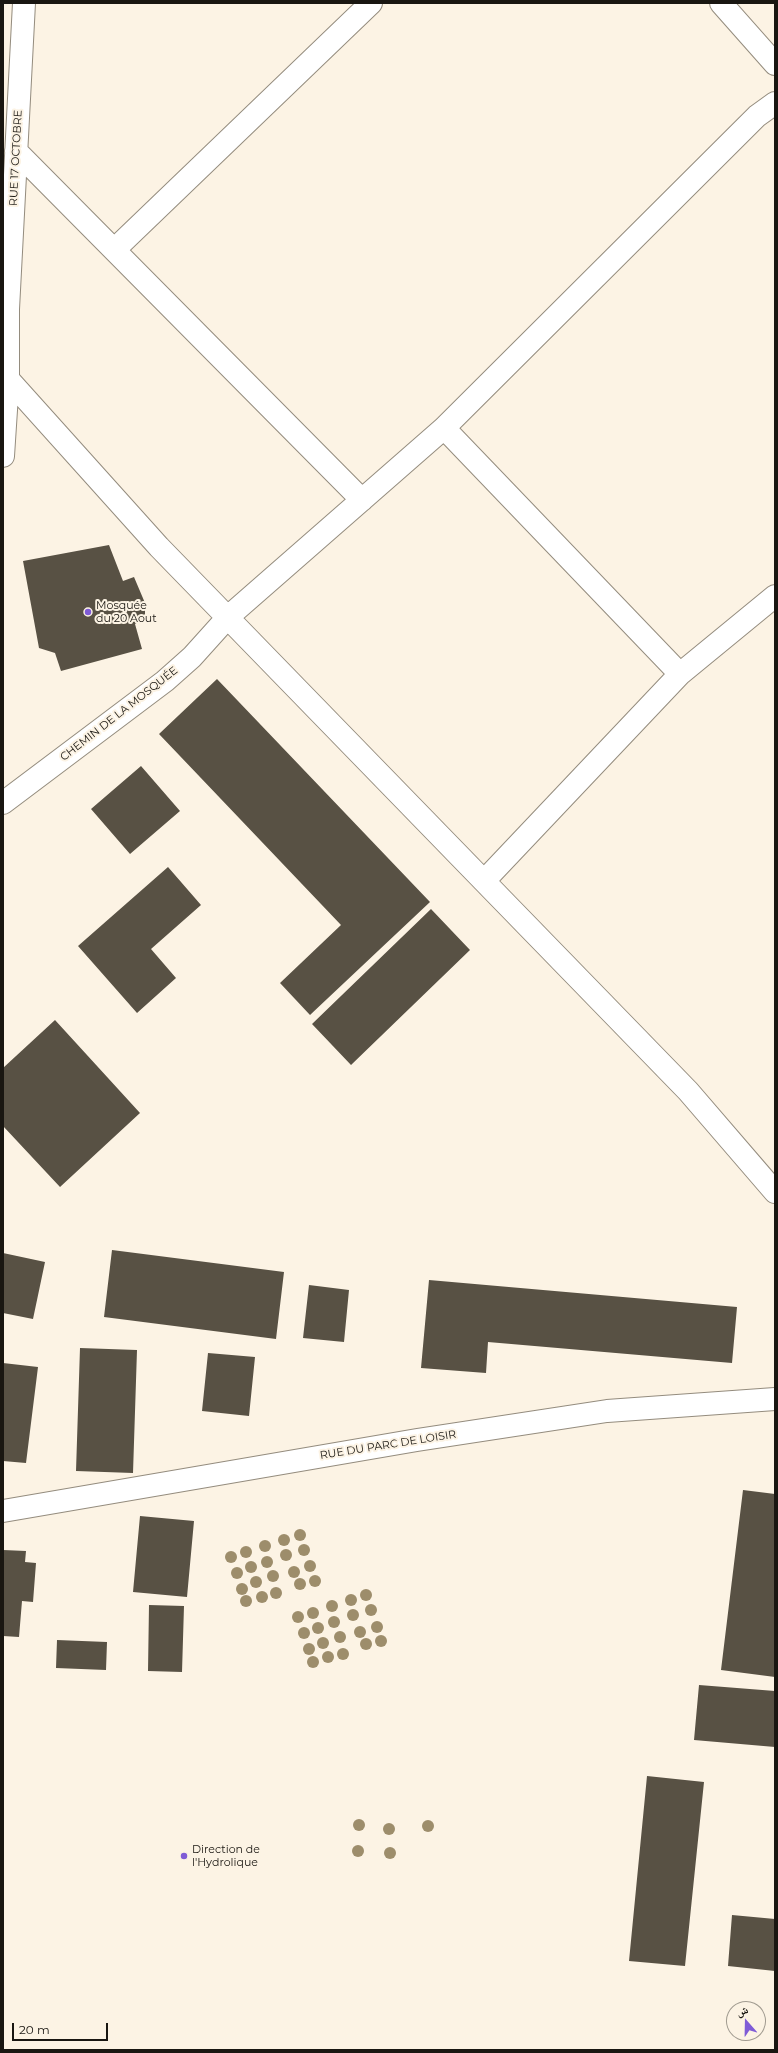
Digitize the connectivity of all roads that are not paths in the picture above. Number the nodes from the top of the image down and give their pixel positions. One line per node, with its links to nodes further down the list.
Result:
1 (24, 3): 6 (street, RUE 17 OCTOBRE)
2 (371, 3): 7 (street)
3 (721, 3): 4 (street)
4 (775, 64)
5 (775, 103): 10 (street, CHEMIN DE LA MOSQUÉE)
6 (16, 151): 7 (street); 8 (street, RUE 17 OCTOBRE)
7 (114, 250): 12 (street)
8 (5, 308): 9 (street, RUE 17 OCTOBRE)
9 (8, 379): 11 (street, RUE 17 OCTOBRE); 14 (street)
10 (444, 428): 12 (street, CHEMIN DE LA MOSQUÉE); 15 (street)
11 (3, 456)
12 (362, 500): 14 (street, CHEMIN DE LA MOSQUÉE)
13 (775, 596): 15 (street)
14 (228, 617): 16 (street, CHEMIN DE LA MOSQUÉE); 17 (street)
15 (680, 674): 17 (street)
16 (3, 803)
17 (484, 881): 18 (street)
18 (775, 1192)
19 (775, 1399): 20 (street, RUE DU PARC DE LOISIR)
20 (3, 1511)

